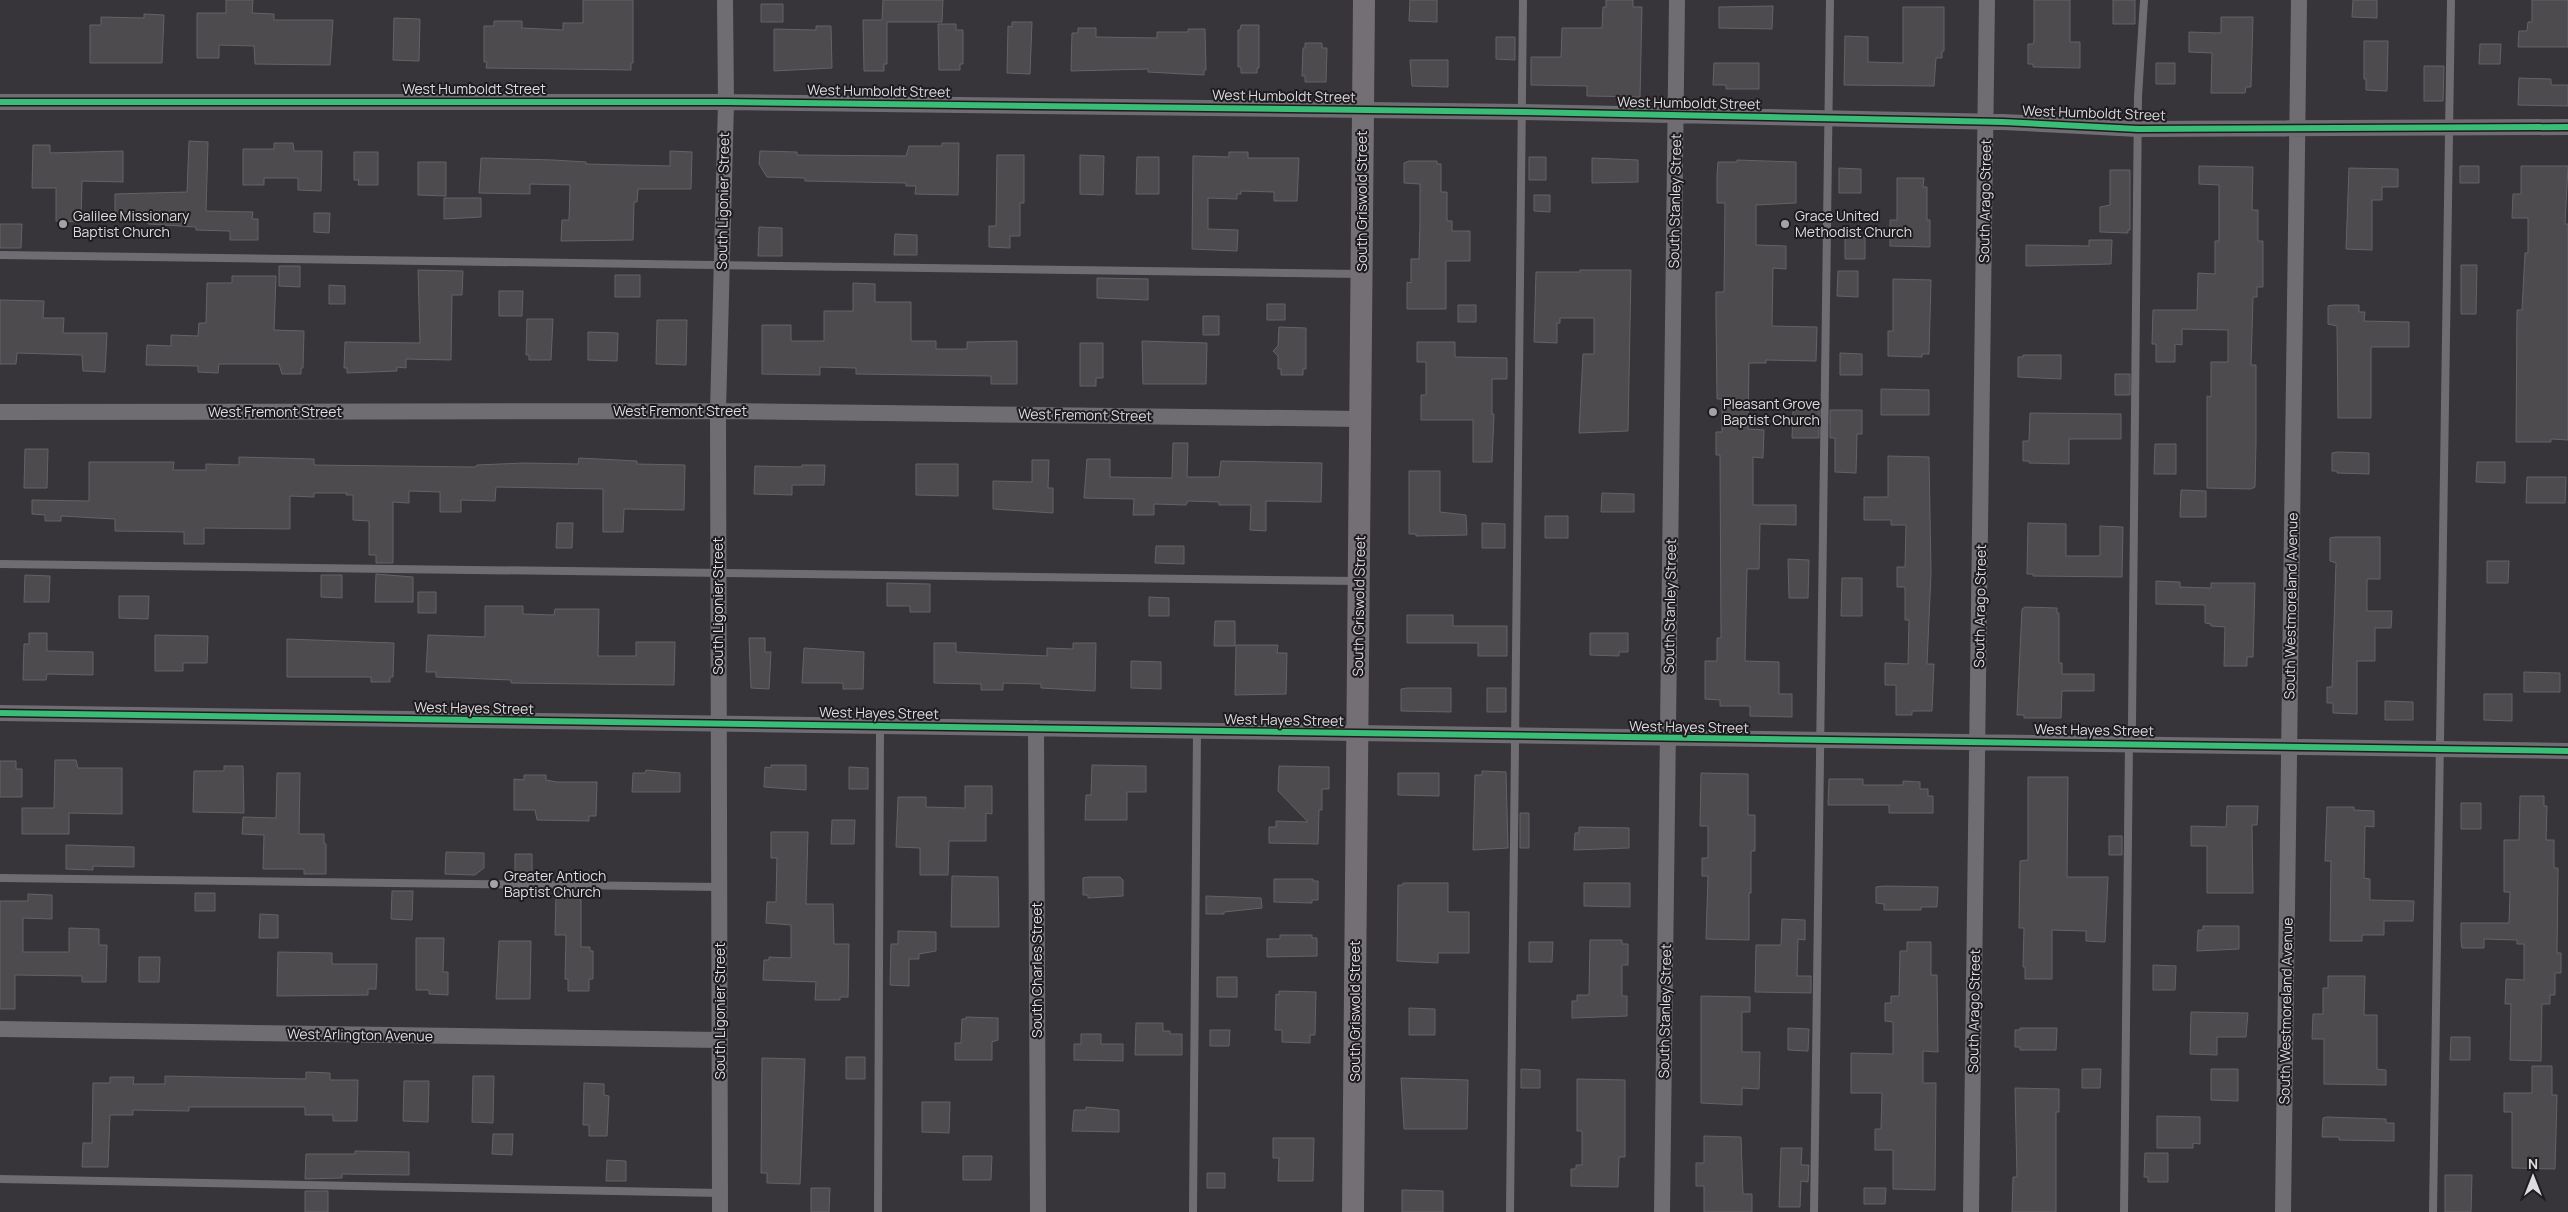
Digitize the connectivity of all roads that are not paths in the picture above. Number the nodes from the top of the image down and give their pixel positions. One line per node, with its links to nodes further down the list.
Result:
1 (725, 0): 11 (street, South Ligonier Street)
2 (1364, 0): 12 (street, South Griswold Street)
3 (1523, 0): 13 (lane)
4 (1677, 0): 14 (street, South Stanley Street)
5 (1830, 0): 15 (lane)
6 (1987, 0): 16 (street, South Arago Street)
7 (2144, 0): 20 (lane)
8 (2299, 0): 18 (street, South Westmoreland Avenue)
9 (2450, 0): 19 (lane)
10 (0, 102): 11 (street, West Humboldt Street)
11 (726, 102): 12 (street, West Humboldt Street); 22 (street, South Ligonier Street)
12 (1363, 109): 13 (street, West Humboldt Street); 23 (street, South Griswold Street)
13 (1522, 112): 14 (street, West Humboldt Street); 36 (lane)
14 (1676, 115): 15 (street, West Humboldt Street); 37 (street, South Stanley Street)
15 (1830, 118): 16 (street, West Humboldt Street); 38 (lane)
16 (1986, 122): 20 (street, West Humboldt Street); 39 (street, South Arago Street)
17 (2568, 127): 19 (street, West Humboldt Street)
18 (2297, 128): 19 (street, West Humboldt Street); 20 (street, West Humboldt Street); 41 (street, South Westmoreland Avenue)
19 (2449, 128): 42 (lane)
20 (2138, 129): 40 (lane)
21 (0, 255): 22 (lane)
22 (721, 265): 23 (lane); 24 (street, South Ligonier Street)
23 (1362, 274): 26 (street, South Griswold Street)
24 (718, 411): 25 (street, West Fremont Street); 26 (street, West Fremont Street); 28 (street, South Ligonier Street)
25 (0, 412)
26 (1361, 419): 29 (street, South Griswold Street)
27 (0, 564): 28 (lane)
28 (718, 573): 29 (lane); 31 (street, South Ligonier Street)
29 (1359, 581): 35 (street, South Griswold Street)
30 (0, 714): 31 (street, West Hayes Street)
31 (718, 724): 32 (street, West Hayes Street); 45 (street, South Ligonier Street)
32 (880, 726): 33 (street, West Hayes Street); 51 (lane)
33 (1036, 728): 34 (street, West Hayes Street); 52 (street, South Charles Street)
34 (1197, 731): 35 (street, West Hayes Street); 53 (lane)
35 (1357, 734): 36 (street, West Hayes Street); 54 (street, South Griswold Street)
36 (1514, 737): 37 (street, West Hayes Street); 55 (lane)
37 (1668, 739): 38 (street, West Hayes Street); 56 (street, South Stanley Street)
38 (1820, 740): 39 (street, West Hayes Street); 57 (lane)
39 (1979, 742): 40 (street, West Hayes Street); 58 (street, South Arago Street)
40 (2129, 743): 41 (street, West Hayes Street); 59 (lane)
41 (2289, 746): 42 (street, West Hayes Street); 60 (street, South Westmoreland Avenue)
42 (2442, 749): 43 (street, West Hayes Street); 61 (lane)
43 (2568, 751)
44 (0, 878): 45 (lane)
45 (719, 887): 47 (street, South Ligonier Street)
46 (0, 1029): 47 (street, West Arlington Avenue)
47 (720, 1040): 49 (street, South Ligonier Street)
48 (0, 1179): 49 (lane)
49 (720, 1193): 50 (street, South Ligonier Street)
50 (720, 1212)
51 (878, 1212)
52 (1038, 1212)
53 (1193, 1212)
54 (1353, 1212)
55 (1510, 1212)
56 (1662, 1212)
57 (1814, 1212)
58 (1971, 1212)
59 (2124, 1212)
60 (2283, 1212)
61 (2433, 1212)

